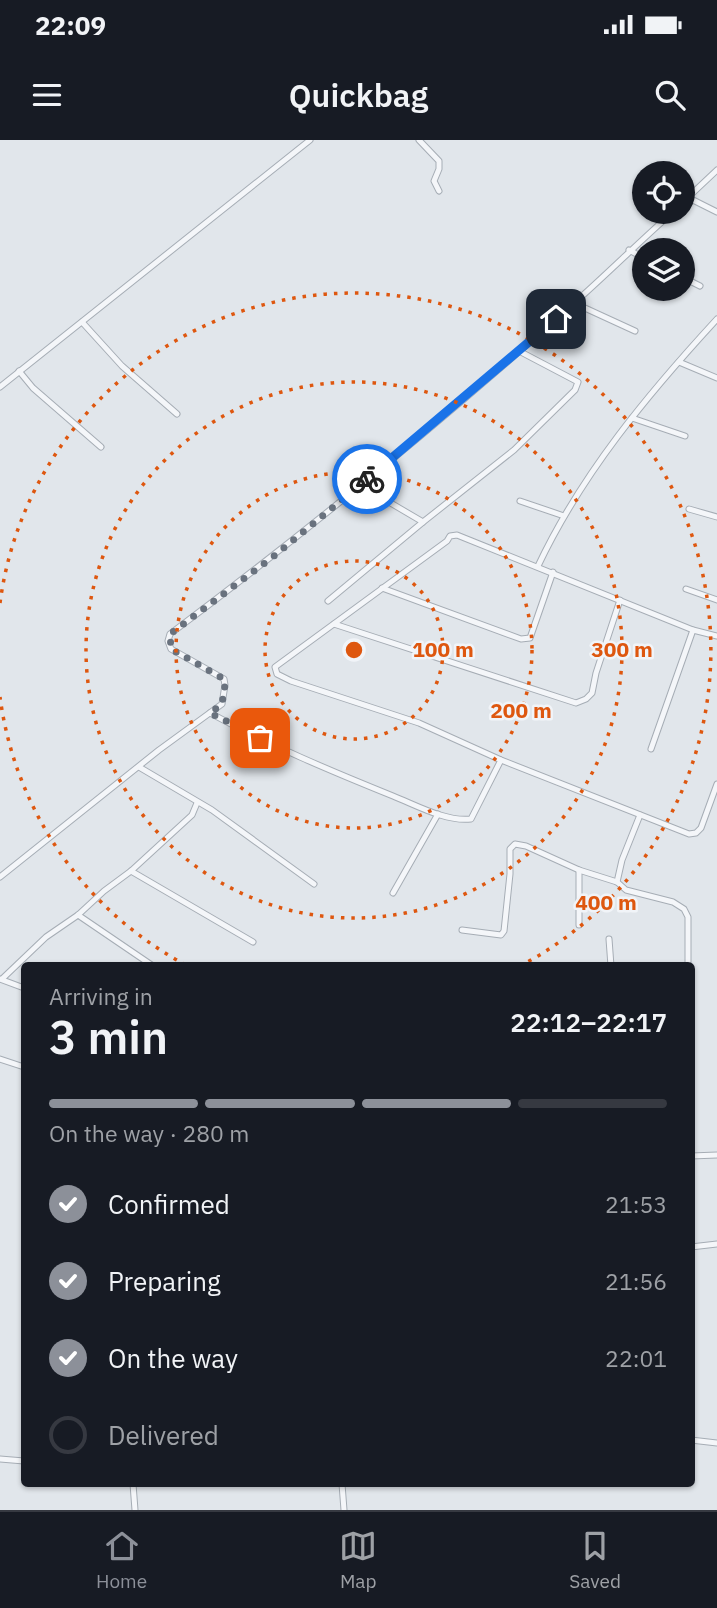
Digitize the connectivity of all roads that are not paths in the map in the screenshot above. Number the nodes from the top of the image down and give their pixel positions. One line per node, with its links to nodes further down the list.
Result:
1 (310, 140): 15 (street)
2 (419, 140): 4 (street)
3 (717, 170): 5 (street)
4 (439, 191)
5 (695, 192)
6 (695, 201): 7 (street)
7 (717, 212)
8 (659, 224): 9 (street)
9 (629, 250): 10 (street); 13 (street)
10 (632, 252)
11 (695, 284): 12 (street)
12 (700, 286)
13 (575, 303): 16 (street); 17 (street)
14 (717, 319): 18 (street)
15 (82, 322): 19 (street); 22 (street)
16 (635, 331)
17 (519, 351): 26 (street); 31 (street)
18 (680, 362): 20 (street); 23 (street)
19 (19, 371): 21 (street); 25 (street)
20 (717, 378)
21 (0, 387)
22 (177, 414)
23 (632, 418): 24 (street); 29 (street)
24 (685, 436)
25 (101, 447)
26 (360, 485): 31 (street); 43 (street)
27 (520, 501): 29 (street)
28 (689, 509): 30 (street)
29 (564, 516): 32 (street)
30 (717, 517)
31 (423, 522): 38 (street)
32 (538, 566): 33 (street); 34 (street)
33 (553, 572): 34 (street); 36 (street)
34 (382, 588): 39 (street)
35 (686, 589): 37 (street)
36 (620, 600): 39 (street); 41 (street)
37 (717, 600)
38 (328, 601)
39 (334, 624): 45 (street)
40 (717, 626): 42 (street)
41 (693, 629): 42 (street); 44 (street)
42 (716, 635)
43 (210, 713): 46 (street); 49 (street)
44 (652, 749)
45 (501, 760): 49 (street); 50 (street)
46 (139, 767): 48 (street); 53 (street)
47 (717, 784): 50 (street)
48 (197, 803): 52 (street); 55 (street)
49 (438, 814): 56 (street)
50 (640, 815): 54 (street)
51 (579, 870): 54 (street); 58 (street); 59 (street)
52 (131, 871): 57 (street); 61 (street)
53 (1, 875)
54 (617, 882): 64 (street)
55 (314, 884)
56 (393, 893)
57 (78, 915): 62 (street); 65 (street)
58 (579, 925)
59 (462, 930)
60 (609, 939): 63 (street)
61 (253, 942)
62 (147, 962)
63 (611, 962)
64 (688, 962)
65 (1, 979): 66 (street)
66 (21, 987)
67 (0, 1059): 68 (street)
68 (21, 1066)
69 (717, 1155): 70 (street)
70 (695, 1156)
71 (717, 1244): 72 (street)
72 (695, 1247)
73 (695, 1440): 74 (street)
74 (717, 1443)
75 (0, 1459): 76 (street)
76 (21, 1461)
77 (133, 1487): 79 (street)
78 (342, 1487): 80 (street)
79 (135, 1510)
80 (344, 1510)

